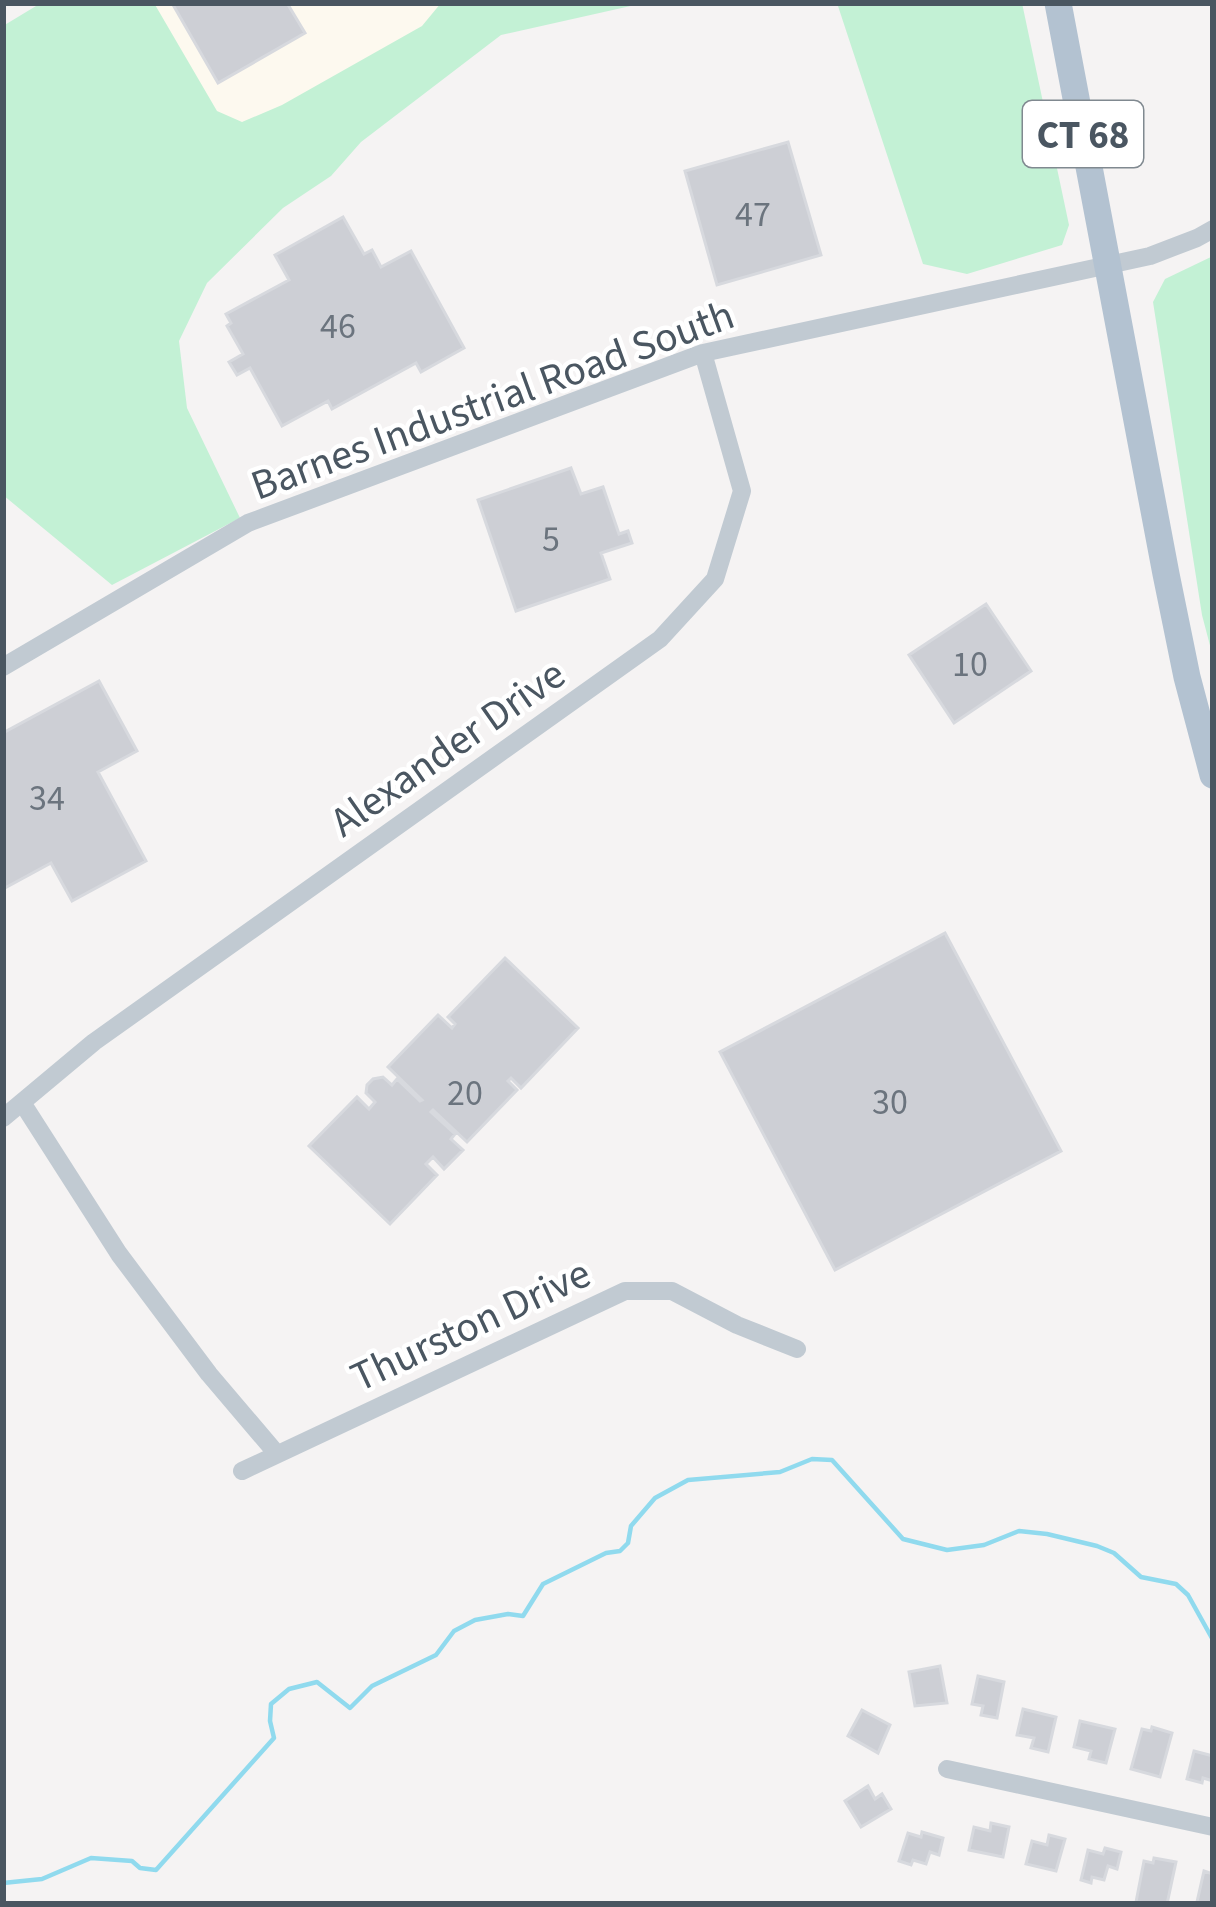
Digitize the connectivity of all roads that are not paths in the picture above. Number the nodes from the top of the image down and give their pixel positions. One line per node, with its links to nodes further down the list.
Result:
1 (1058, 3): 3 (main road, CT 68)
2 (1213, 229): 3 (street, Barnes Industrial Road South)
3 (1107, 265): 4 (street, Barnes Industrial Road South); 6 (main road, CT 68)
4 (704, 353): 5 (street, Barnes Industrial Road South); 7 (street, Alexander Drive)
5 (3, 668)
6 (1213, 775)
7 (22, 1104): 8 (street, Alexander Drive); 10 (street)
8 (3, 1118)
9 (797, 1349): 10 (street, Thurston Drive)
10 (278, 1454): 11 (street, Thurston Drive)
11 (242, 1471)
12 (947, 1769): 13 (street)
13 (1213, 1827)

